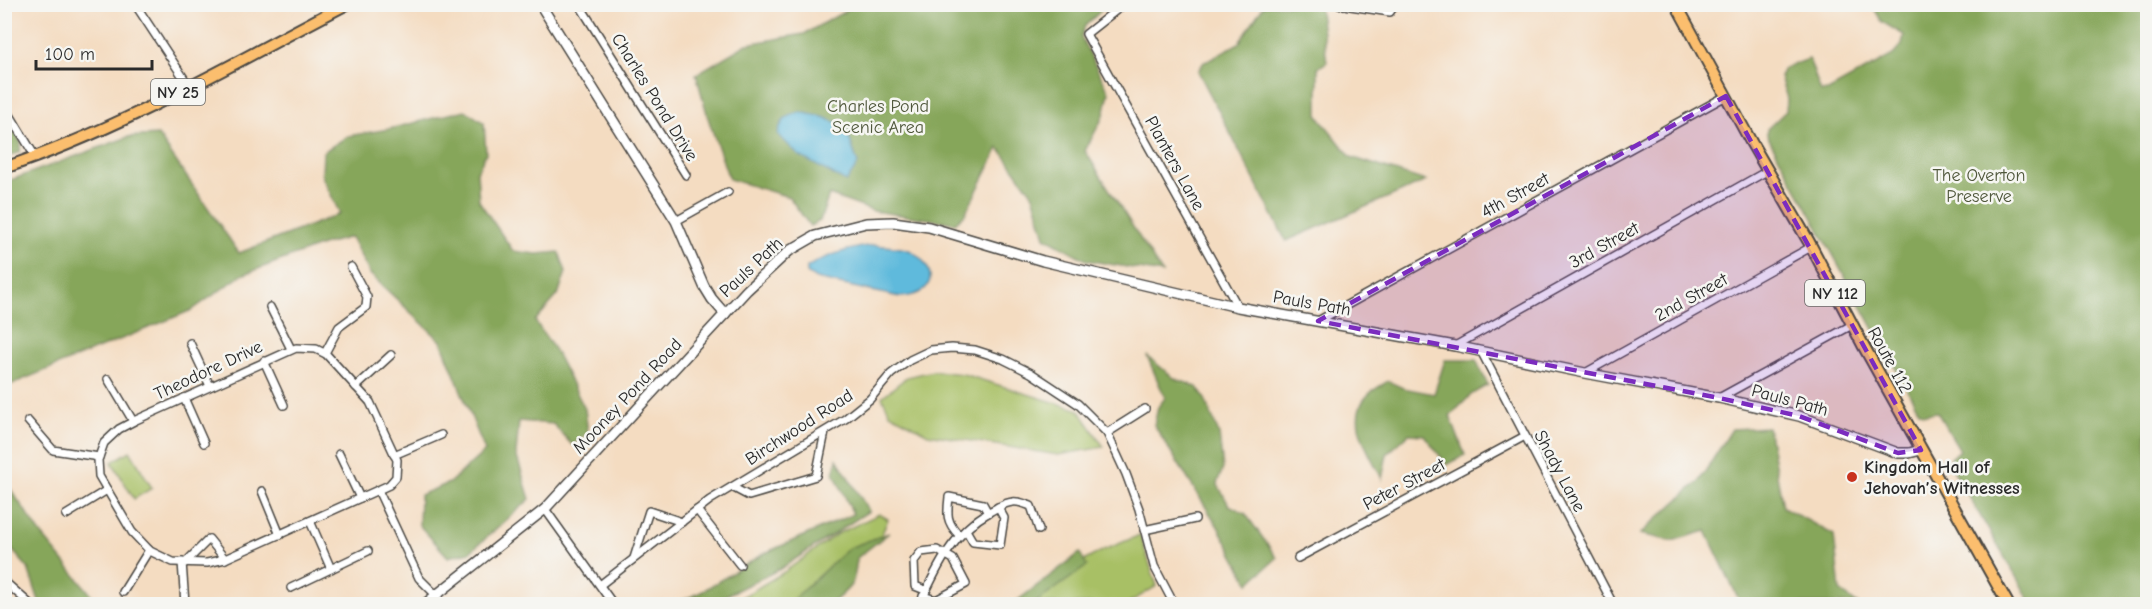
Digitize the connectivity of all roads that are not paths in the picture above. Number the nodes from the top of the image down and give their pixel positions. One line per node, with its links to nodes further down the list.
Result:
1 (135, 4): 9 (street)
2 (347, 4): 9 (main road, NY 25)
3 (540, 4): 17 (street)
4 (579, 4): 15 (street, Charles Pond Drive)
5 (1124, 4): 21 (street, Planters Lane)
6 (1337, 4): 7 (street)
7 (1395, 4)
8 (1676, 4): 10 (main road, Route 112 / NY 112)
9 (189, 86): 12 (main road, NY 25)
10 (1725, 96): 14 (main road, Route 112 / NY 112); 23 (street, 4th Street)
11 (4, 105): 12 (street)
12 (36, 158): 13 (main road, NY 25)
13 (4, 168)
14 (1767, 171): 18 (main road, Route 112 / NY 112); 26 (street, 3rd Street)
15 (686, 175)
16 (728, 192): 17 (street)
17 (676, 221): 22 (street)
18 (1811, 247): 24 (main road, Route 112 / NY 112); 32 (street, 2nd Street)
19 (351, 267): 29 (street)
20 (270, 307): 27 (street)
21 (1238, 307): 22 (street, Pauls Path); 23 (street, Pauls Path)
22 (725, 314): 57 (street, Mooney Pond Road)
23 (1318, 321): 26 (street, Pauls Path)
24 (1852, 325): 37 (street); 47 (main road, Route 112 / NY 112)
25 (190, 343): 34 (street)
26 (1455, 346): 28 (street, Pauls Path)
27 (291, 349): 29 (street, Theodore Drive); 31 (street, Theodore Drive)
28 (1481, 351): 32 (street, Pauls Path); 45 (street, Shady Lane)
29 (324, 353): 35 (street)
30 (391, 355): 35 (street)
31 (264, 361): 34 (street, Theodore Drive); 38 (street)
32 (1585, 374): 37 (street, Pauls Path)
33 (108, 379): 41 (street)
34 (210, 386): 36 (street, Theodore Drive)
35 (356, 387): 49 (street)
36 (184, 398): 41 (street, Theodore Drive); 46 (street)
37 (1719, 398): 47 (street, Pauls Path)
38 (284, 405)
39 (1145, 409): 43 (street)
40 (28, 421): 50 (street)
41 (134, 421): 50 (street, Theodore Drive)
42 (825, 432): 43 (street, Birchwood Road); 51 (street, Birchwood Road); 51 (street)
43 (1107, 433): 66 (street, Birchwood Road)
44 (441, 435): 49 (street)
45 (1525, 436): 73 (street, Peter Street); 90 (street, Shady Lane)
46 (204, 443)
47 (1921, 450): 91 (main road, Route 112 / NY 112)
48 (339, 454): 55 (street)
49 (394, 455): 53 (street)
50 (99, 457): 52 (street)
51 (732, 487): 58 (street, Birchwood Road)
52 (107, 490): 60 (street); 69 (street)
53 (378, 490): 55 (street); 83 (street)
54 (262, 491): 67 (street)
55 (360, 498): 62 (street)
56 (998, 507): 59 (street); 64 (street); 65 (street)
57 (545, 509): 79 (street); 83 (street, Mooney Pond Road)
58 (697, 510): 63 (street, Birchwood Road); 76 (street)
59 (988, 513): 64 (street); 68 (street)
60 (66, 516)
61 (1196, 519): 66 (street)
62 (310, 521): 67 (street); 77 (street)
63 (682, 522): 72 (street, Birchwood Road); 72 (street)
64 (966, 530): 68 (street)
65 (1039, 530)
66 (1144, 530): 89 (street, Birchwood Road)
67 (280, 535): 74 (street)
68 (959, 536): 71 (street)
69 (149, 550): 75 (street); 81 (street)
70 (368, 551): 77 (street)
71 (945, 554): 82 (street); 82 (street); 82 (street)
72 (634, 558): 79 (street, Birchwood Road)
73 (1298, 558)
74 (225, 559): 75 (street); 75 (street)
75 (183, 562): 85 (street)
76 (740, 566)
77 (331, 569): 80 (street)
78 (4, 581): 84 (street)
79 (600, 585): 87 (street)
80 (291, 588)
81 (123, 592)
82 (924, 593): 88 (street)
83 (436, 595): 86 (street, Mooney Pond Road)
84 (30, 604)
85 (185, 604)
86 (425, 604)
87 (613, 604)
88 (920, 604)
89 (1174, 604)
90 (1613, 604)
91 (2008, 604)

